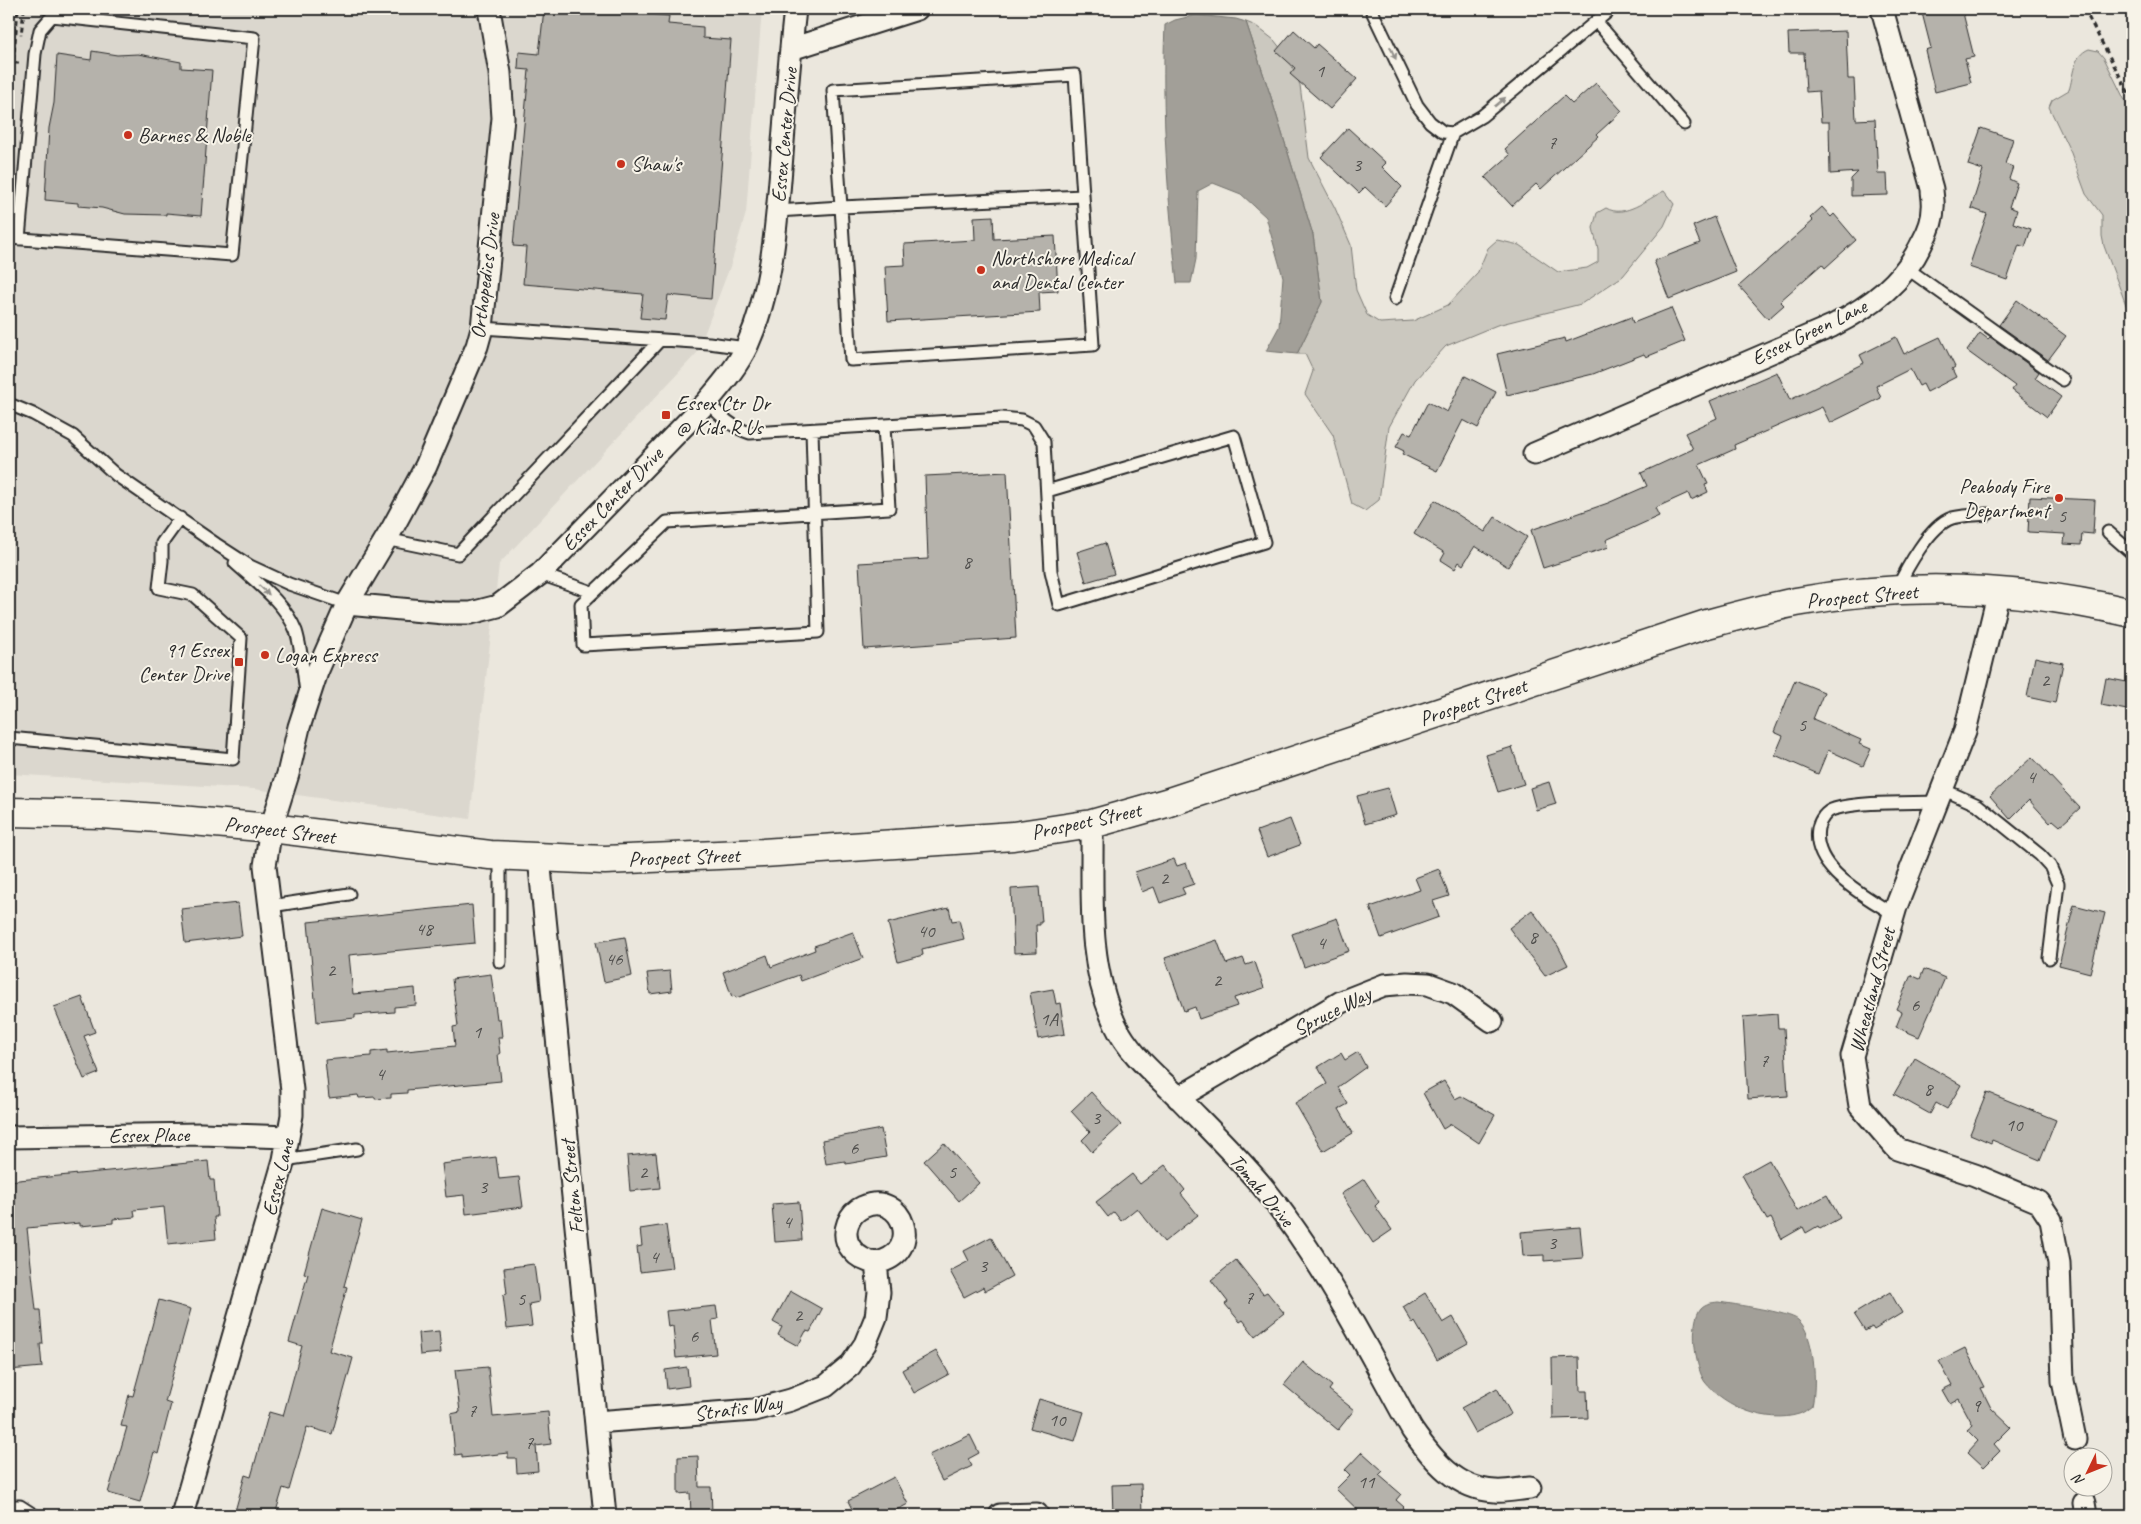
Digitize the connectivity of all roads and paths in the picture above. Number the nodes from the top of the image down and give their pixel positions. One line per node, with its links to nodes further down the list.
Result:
1 (489, 9): 27 (street, Orthopedics Drive)
2 (794, 9): 13 (street, Essex Center Drive)
3 (917, 9): 9 (street)
4 (1371, 9): 20 (lane, one-way to 20)
5 (1611, 9): 10 (lane)
6 (1882, 9): 25 (street, Essex Green Lane)
7 (2084, 9): 18 (path)
8 (52, 13): 24 (lane); 24 (lane)
9 (890, 13): 13 (street)
10 (1596, 21): 19 (lane); 20 (lane, one-way to 10)
11 (21, 36): 15 (path)
12 (20, 45): 16 (path)
13 (791, 49): 23 (street, Essex Center Drive)
14 (9, 51): 15 (path)
15 (14, 53): 17 (path)
16 (19, 54)
17 (13, 63)
18 (2132, 99)
19 (1684, 124)
20 (1453, 133): 26 (lane)
21 (1083, 196): 22 (lane); 22 (lane); 22 (lane)
22 (841, 207): 23 (lane)
23 (777, 211): 29 (street, Essex Center Drive)
24 (14, 238)
25 (1908, 269): 30 (lane); 35 (street, Essex Green Lane)
26 (1395, 299)
27 (482, 328): 28 (lane); 41 (street, Orthopedics Drive)
28 (660, 340): 29 (lane); 41 (lane)
29 (746, 348): 31 (street, Essex Center Drive)
30 (2063, 380)
31 (707, 402): 34 (lane); 44 (street, Essex Center Drive)
32 (9, 404): 39 (lane)
33 (884, 426): 34 (lane); 36 (lane); 37 (lane)
34 (812, 430): 37 (lane)
35 (1534, 454)
36 (1047, 492): 36 (lane)
37 (814, 512): 47 (lane); 47 (lane)
38 (1988, 514): 45 (lane)
39 (180, 518): 42 (lane); 51 (lane)
40 (2108, 532): 43 (lane)
41 (386, 539): 48 (street, Orthopedics Drive)
42 (216, 544): 48 (lane); 50 (lane, one-way to 50)
43 (2132, 553)
44 (540, 574): 47 (lane); 48 (street, Essex Center Drive)
45 (1897, 591): 46 (street, Prospect Street); 54 (street, Prospect Street)
46 (1999, 591): 49 (street, Prospect Street); 52 (street, Wheatland Street)
47 (592, 592)
48 (347, 604): 50 (street)
49 (2132, 613)
50 (308, 702): 55 (street)
51 (9, 738)
52 (1940, 795): 60 (street, Wheatland Street); 60 (lane); 61 (lane)
53 (9, 812): 55 (street, Prospect Street)
54 (1092, 824): 57 (street, Prospect Street); 64 (street, Tomah Drive)
55 (271, 828): 56 (street, Prospect Street); 59 (street, Essex Lane)
56 (500, 856): 57 (street, Prospect Street); 62 (lane)
57 (539, 858): 70 (street, Felton Street)
58 (349, 894): 59 (lane)
59 (271, 906): 66 (street, Essex Lane)
60 (1894, 914): 71 (street, Wheatland Street)
61 (2049, 958)
62 (500, 962)
63 (1492, 1021): 64 (street, Spruce Way)
64 (1178, 1098): 72 (street, Tomah Drive)
65 (9, 1137): 66 (street, Essex Place)
66 (288, 1137): 68 (street, Essex Lane)
67 (357, 1148): 68 (lane)
68 (284, 1160): 76 (street, Essex Lane)
69 (876, 1263): 70 (street, Stratis Way)
70 (596, 1422): 77 (street, Felton Street)
71 (2075, 1439)
72 (1530, 1488)
73 (9, 1506): 75 (lane)
74 (1037, 1514): 78 (street)
75 (34, 1515)
76 (182, 1515)
77 (606, 1515)
78 (1000, 1515)

